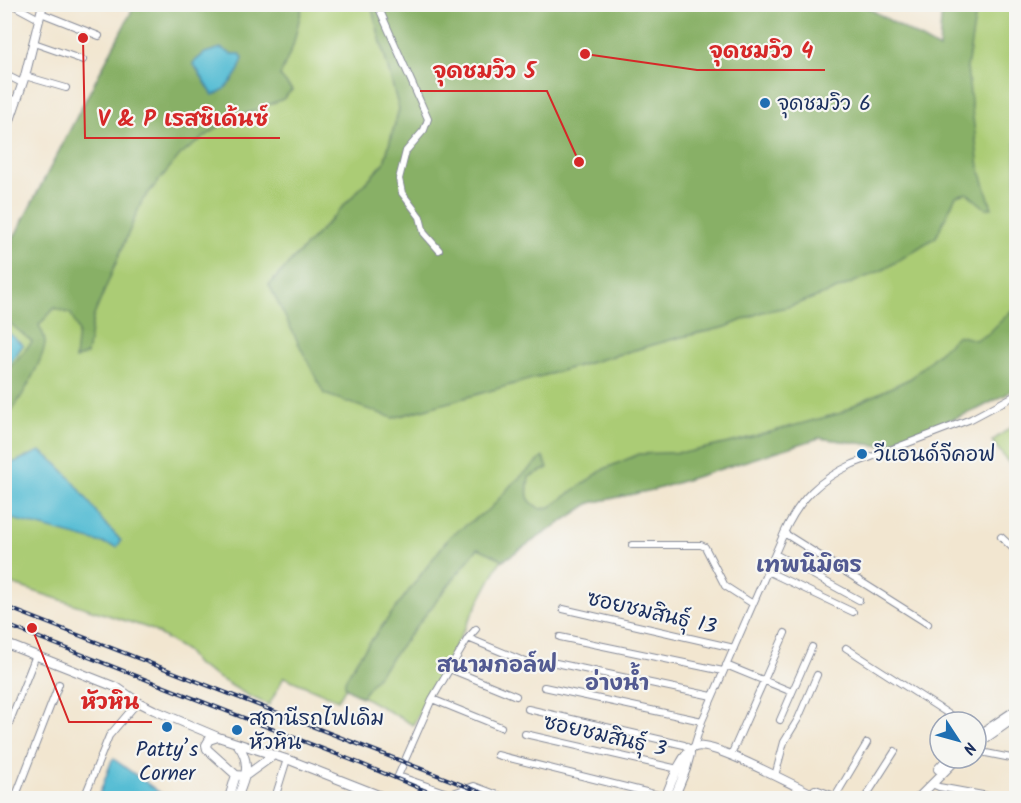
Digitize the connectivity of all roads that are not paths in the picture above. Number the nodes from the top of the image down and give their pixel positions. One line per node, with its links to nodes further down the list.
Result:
1 (11, 4): 3 (street)
2 (377, 4): 13 (street)
3 (41, 12): 4 (street); 5 (street)
4 (99, 36)
5 (34, 43): 6 (street); 8 (street)
6 (83, 60)
7 (4, 74): 8 (street)
8 (24, 80): 9 (street); 11 (street)
9 (66, 88)
10 (4, 95): 11 (street)
11 (17, 102): 12 (street)
12 (4, 138)
13 (439, 250)
14 (1017, 395): 15 (street)
15 (784, 533): 19 (street); 27 (street)
16 (1001, 537): 18 (street)
17 (632, 545): 23 (street)
18 (1017, 551)
19 (775, 554): 20 (street); 21 (street)
20 (767, 571): 23 (street); 24 (street)
21 (842, 590): 22 (street); 24 (street)
22 (859, 600)
23 (753, 604): 34 (street)
24 (836, 604): 26 (street)
25 (563, 609): 34 (street, ซอยชมสินธุ์ 13)
26 (853, 612)
27 (928, 624)
28 (476, 629): 31 (street)
29 (785, 633): 42 (street)
30 (560, 637): 39 (street)
31 (468, 638): 38 (street); 40 (street)
32 (4, 643): 36 (street)
33 (812, 647): 45 (street)
34 (734, 648): 39 (street)
35 (846, 648): 51 (street)
36 (36, 656): 49 (street); 54 (street)
37 (556, 663): 47 (street)
38 (533, 665)
39 (725, 668): 42 (street); 47 (street)
40 (450, 669): 46 (street); 48 (street)
41 (817, 675): 80 (street)
42 (764, 680): 45 (street); 73 (street)
43 (59, 684): 84 (street)
44 (544, 687): 57 (street)
45 (792, 692): 56 (street)
46 (516, 696)
47 (712, 696): 57 (street)
48 (432, 699): 58 (street); 90 (street)
49 (138, 702): 59 (street); 85 (street)
50 (528, 709): 68 (street)
51 (941, 710)
52 (1017, 710): 60 (main road)
53 (4, 712): 54 (street)
54 (13, 715): 62 (street)
55 (1017, 717): 64 (main road)
56 (780, 720)
57 (702, 721): 68 (street)
58 (501, 727)
59 (199, 728): 63 (street); 66 (street)
60 (988, 728)
61 (525, 734): 76 (street, ซอยชมสินธุ์ 3)
62 (4, 736)
63 (218, 737): 66 (street); 67 (street)
64 (988, 737)
65 (867, 743): 93 (street)
66 (206, 745): 79 (street)
67 (238, 745): 71 (street); 79 (street)
68 (693, 749): 73 (main road); 76 (main road); 91 (main road)
69 (895, 751): 94 (street)
70 (988, 753): 75 (street)
71 (274, 755): 74 (street); 79 (street)
72 (497, 755): 91 (street)
73 (731, 755): 80 (main road)
74 (287, 759): 83 (street); 88 (street)
75 (1017, 759)
76 (678, 769): 91 (main road)
77 (937, 770): 95 (main road)
78 (946, 770): 82 (main road)
79 (240, 776): 86 (street); 87 (street)
80 (775, 776): 81 (main road)
81 (792, 783): 92 (main road); 93 (main road)
82 (932, 784): 96 (main road); 97 (street)
83 (374, 796): 89 (street)
84 (15, 798)
85 (84, 798)
86 (229, 798)
87 (237, 798)
88 (275, 798)
89 (386, 798)
90 (506, 798)
91 (669, 798)
92 (822, 798)
93 (836, 798)
94 (866, 798)
95 (912, 798)
96 (918, 798)
97 (999, 798)

